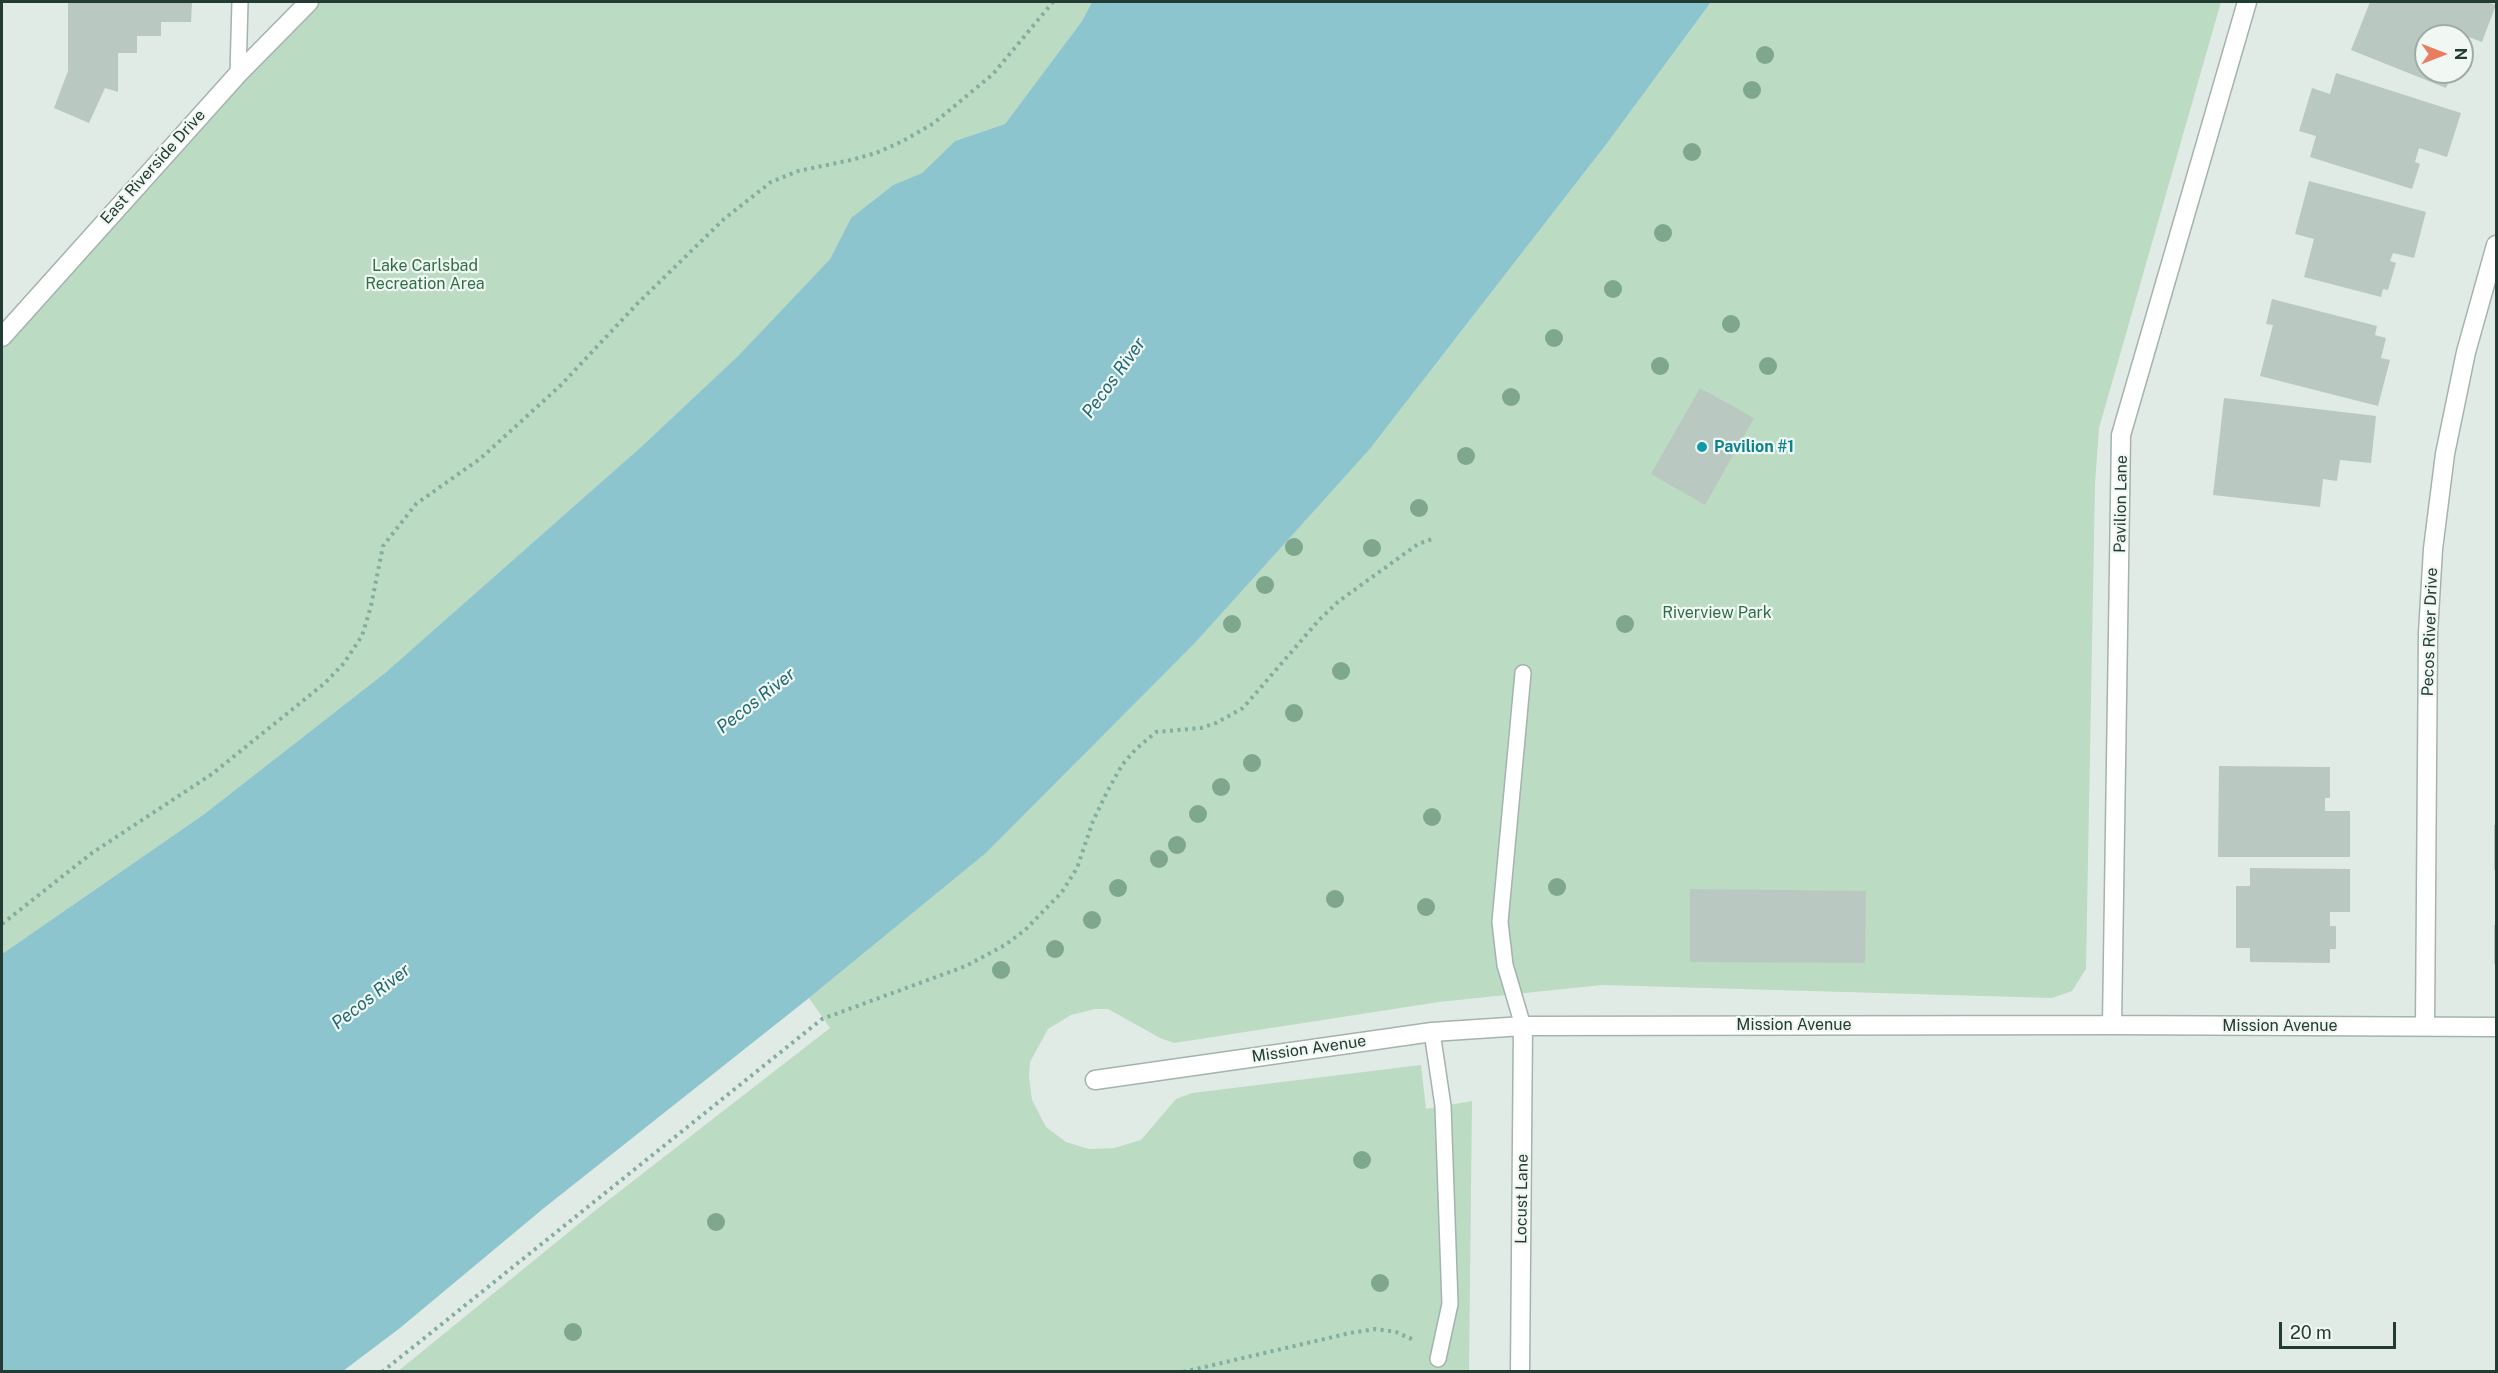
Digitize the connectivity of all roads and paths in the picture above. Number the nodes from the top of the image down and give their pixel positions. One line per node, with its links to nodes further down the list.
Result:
1 (240, 2): 5 (lane)
2 (309, 2): 5 (street, East Riverside Drive)
3 (1053, 2): 10 (path)
4 (2247, 2): 11 (street, Pavilion Lane)
5 (238, 74): 7 (street, East Riverside Drive)
6 (2496, 245): 13 (street, Pecos River Drive)
7 (2, 337)
8 (1435, 538): 18 (path)
9 (1523, 673): 12 (lane)
10 (2, 924)
11 (2112, 1025): 12 (street, Mission Avenue); 13 (street, Mission Avenue)
12 (1523, 1026): 15 (street, Mission Avenue); 20 (street, Locust Lane)
13 (2425, 1026): 14 (street, Mission Avenue)
14 (2496, 1027)
15 (1432, 1032): 16 (street, Mission Avenue); 17 (lane)
16 (1095, 1080)
17 (1438, 1359): 19 (path)
18 (382, 1371)
19 (1183, 1371)
20 (1520, 1371)

